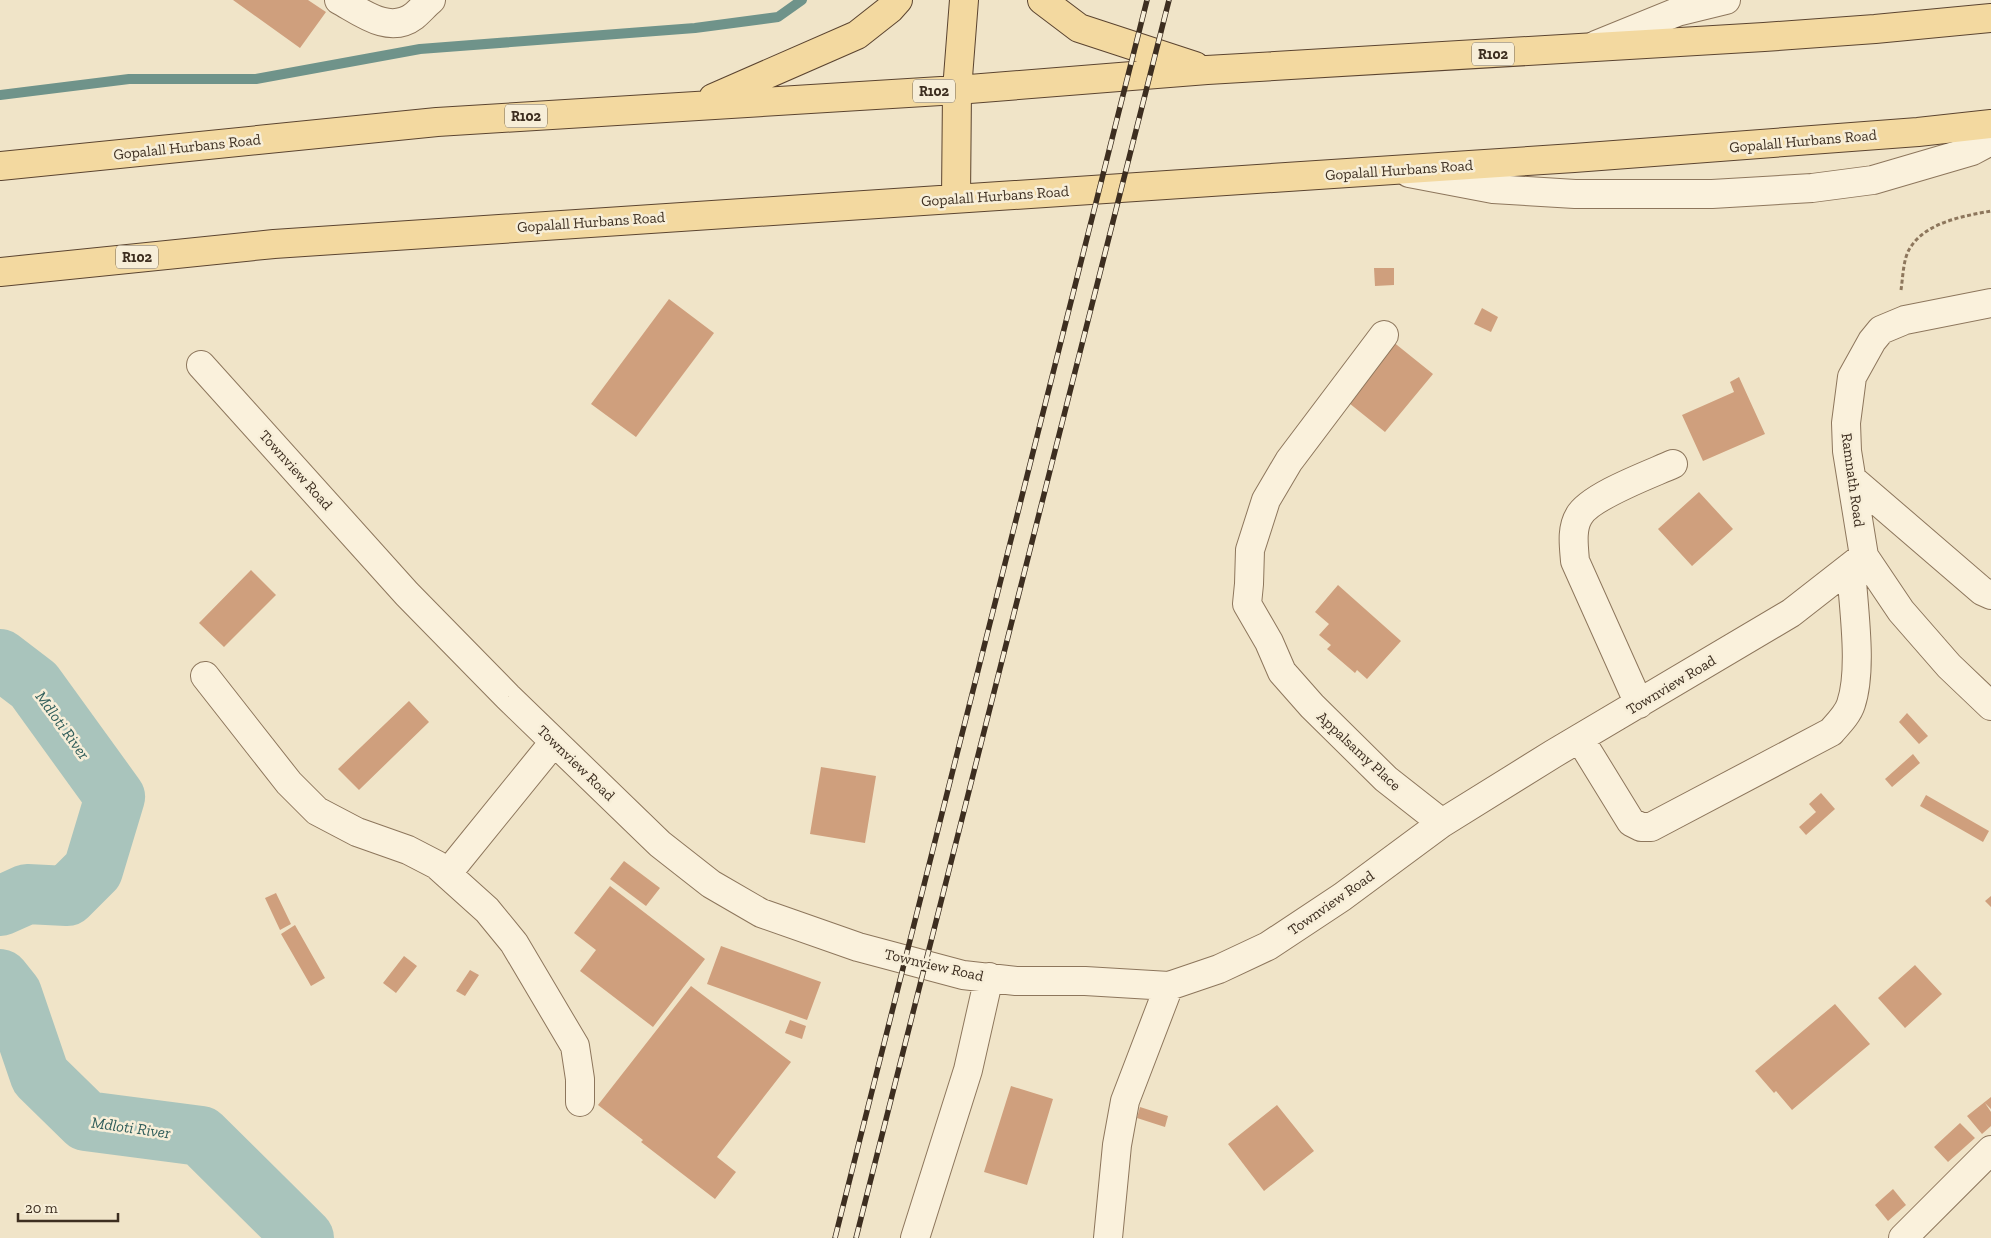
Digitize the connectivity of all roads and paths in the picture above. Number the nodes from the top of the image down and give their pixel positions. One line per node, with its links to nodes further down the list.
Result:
1 (339, 0): 2 (street)
2 (431, 0)
3 (898, 0): 11 (main road)
4 (964, 0): 10 (main road)
5 (1042, 0): 9 (main road)
6 (1726, 0): 8 (street)
7 (1991, 18): 8 (main road, Gopalall Hurbans Road / R102)
8 (1590, 48): 9 (main road, Gopalall Hurbans Road / R102)
9 (1206, 70): 10 (main road, Gopalall Hurbans Road / R102)
10 (957, 90): 11 (main road, Gopalall Hurbans Road / R102); 16 (main road)
11 (696, 106): 14 (main road, Gopalall Hurbans Road / R102)
12 (1991, 124): 15 (main road, Gopalall Hurbans Road / R102)
13 (1991, 141): 15 (street)
14 (0, 166)
15 (1394, 170): 16 (main road, Gopalall Hurbans Road / R102)
16 (956, 198): 18 (main road, Gopalall Hurbans Road / R102)
17 (1991, 211): 20 (path)
18 (0, 272)
19 (1991, 303): 20 (street, Ramnath Road)
20 (1899, 323): 24 (street, Ramnath Road)
21 (1384, 335): 32 (street, Appalsamy Place)
22 (201, 364): 31 (street, Townview Road)
23 (1673, 464): 28 (street)
24 (1852, 479): 25 (street, Ramnath Road); 26 (street)
25 (1858, 561): 28 (street, Townview Road); 29 (street, Ramnath Road); 30 (street)
26 (1991, 595)
27 (205, 676): 33 (street)
28 (1639, 704): 30 (street, Townview Road)
29 (1991, 706)
30 (1580, 739): 32 (street, Townview Road)
31 (554, 742): 33 (street); 34 (street, Townview Road)
32 (1442, 823): 35 (street, Townview Road)
33 (447, 874): 36 (street)
34 (989, 977): 35 (street, Townview Road); 38 (street)
35 (1169, 986): 39 (street)
36 (580, 1102)
37 (1991, 1150): 40 (street)
38 (915, 1238)
39 (1108, 1238)
40 (1903, 1238)

